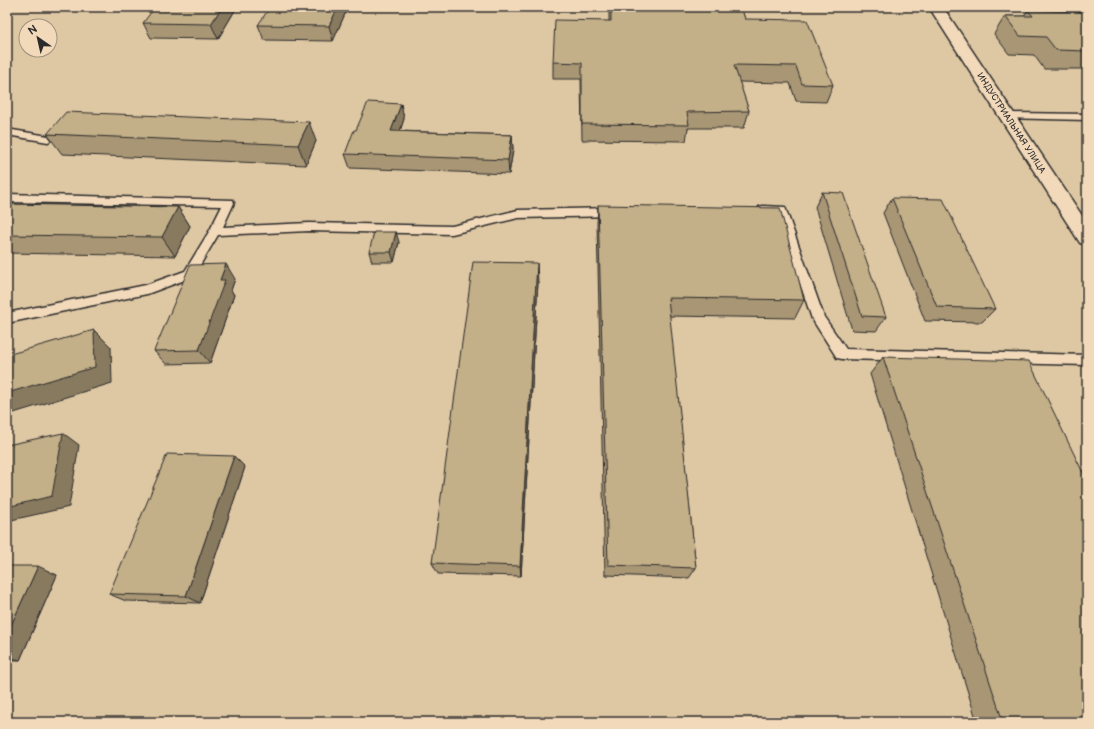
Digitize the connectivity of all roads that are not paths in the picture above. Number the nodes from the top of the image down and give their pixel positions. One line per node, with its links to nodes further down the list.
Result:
1 (936, 7): 2 (street, ИНДУСТРИАЛЬНАЯ УЛИЦА)
2 (1008, 116): 3 (lane); 10 (street, ИНДУСТРИАЛЬНАЯ УЛИЦА)
3 (1087, 117)
4 (7, 132): 5 (lane)
5 (48, 139)
6 (7, 198): 9 (lane)
7 (749, 210): 12 (lane)
8 (630, 212): 9 (lane)
9 (215, 231): 11 (lane)
10 (1087, 238)
11 (7, 318)
12 (1087, 360)

